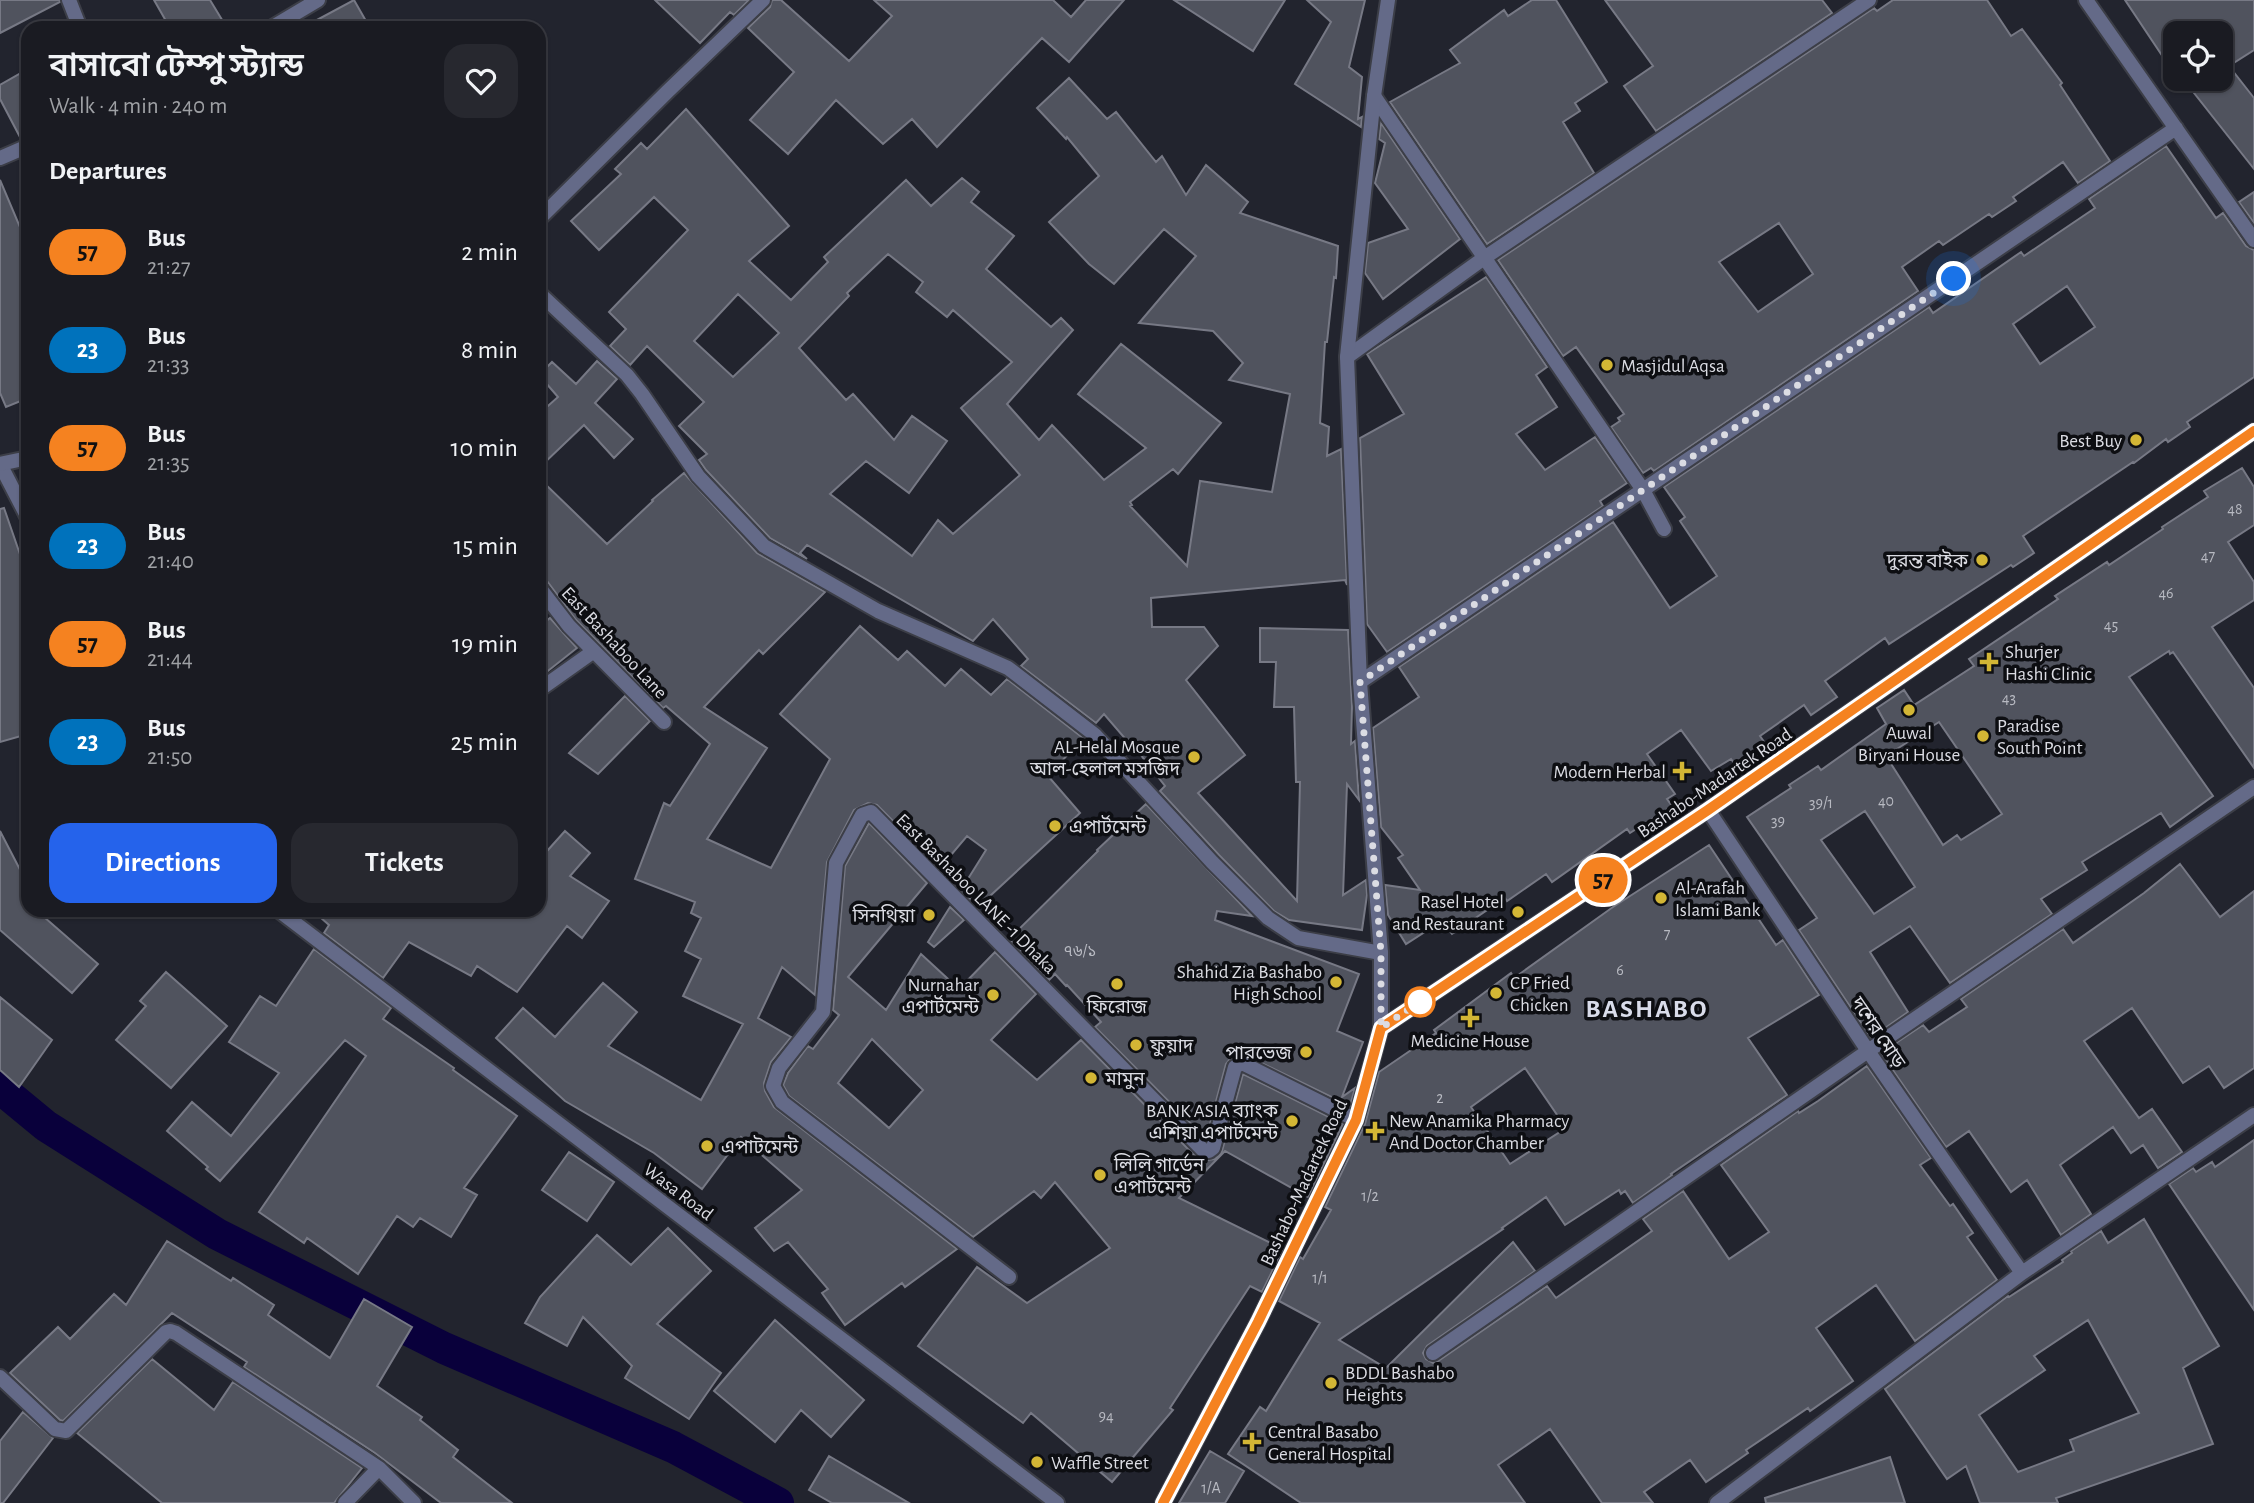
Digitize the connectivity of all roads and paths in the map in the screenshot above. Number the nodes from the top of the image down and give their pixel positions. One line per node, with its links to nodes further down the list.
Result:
1 (69, 0): 7 (street)
2 (318, 0): 8 (street)
3 (763, 0): 13 (street)
4 (1388, 0): 9 (street)
5 (1869, 0): 16 (street)
6 (2086, 0): 10 (street)
7 (77, 21)
8 (283, 21)
9 (1374, 96): 16 (street); 18 (street)
10 (2176, 128): 14 (street); 22 (street)
11 (21, 149): 12 (street)
12 (0, 158)
13 (546, 212)
14 (2248, 219): 15 (street)
15 (2254, 240)
16 (1485, 258): 18 (street); 22 (street)
17 (546, 300): 33 (street)
18 (1347, 357): 27 (street)
19 (2253, 435): 31 (street, Bashabo-Madartek Road)
20 (21, 460): 21 (street)
21 (0, 464): 23 (street)
22 (1643, 490): 24 (street); 27 (street)
23 (21, 504)
24 (1664, 529)
25 (546, 596): 26 (street, East Bashaboo Lane)
26 (594, 651): 28 (street); 29 (street, East Bashaboo Lane)
27 (1360, 682): 33 (street)
28 (546, 685)
29 (664, 722)
30 (2254, 787): 35 (street)
31 (1708, 810): 34 (street, Bashabo-Madartek Road); 35 (street, দশের মোড়)
32 (287, 917): 45 (street, Wasa Road)
33 (1381, 953): 34 (street)
34 (1381, 1028): 37 (street, Bashabo-Madartek Road)
35 (1868, 1051): 38 (street, দশের মোড়); 40 (street)
36 (2254, 1115): 38 (street)
37 (1356, 1120): 39 (street, East Bashaboo LANE -1 Dhaka); 46 (street, Bashabo-Madartek Road)
38 (2022, 1273): 47 (street)
39 (1009, 1277)
40 (1433, 1353)
41 (0, 1377): 42 (street)
42 (379, 1468): 43 (street); 44 (street)
43 (345, 1503)
44 (414, 1503)
45 (1057, 1503)
46 (1163, 1503)
47 (1717, 1503)

